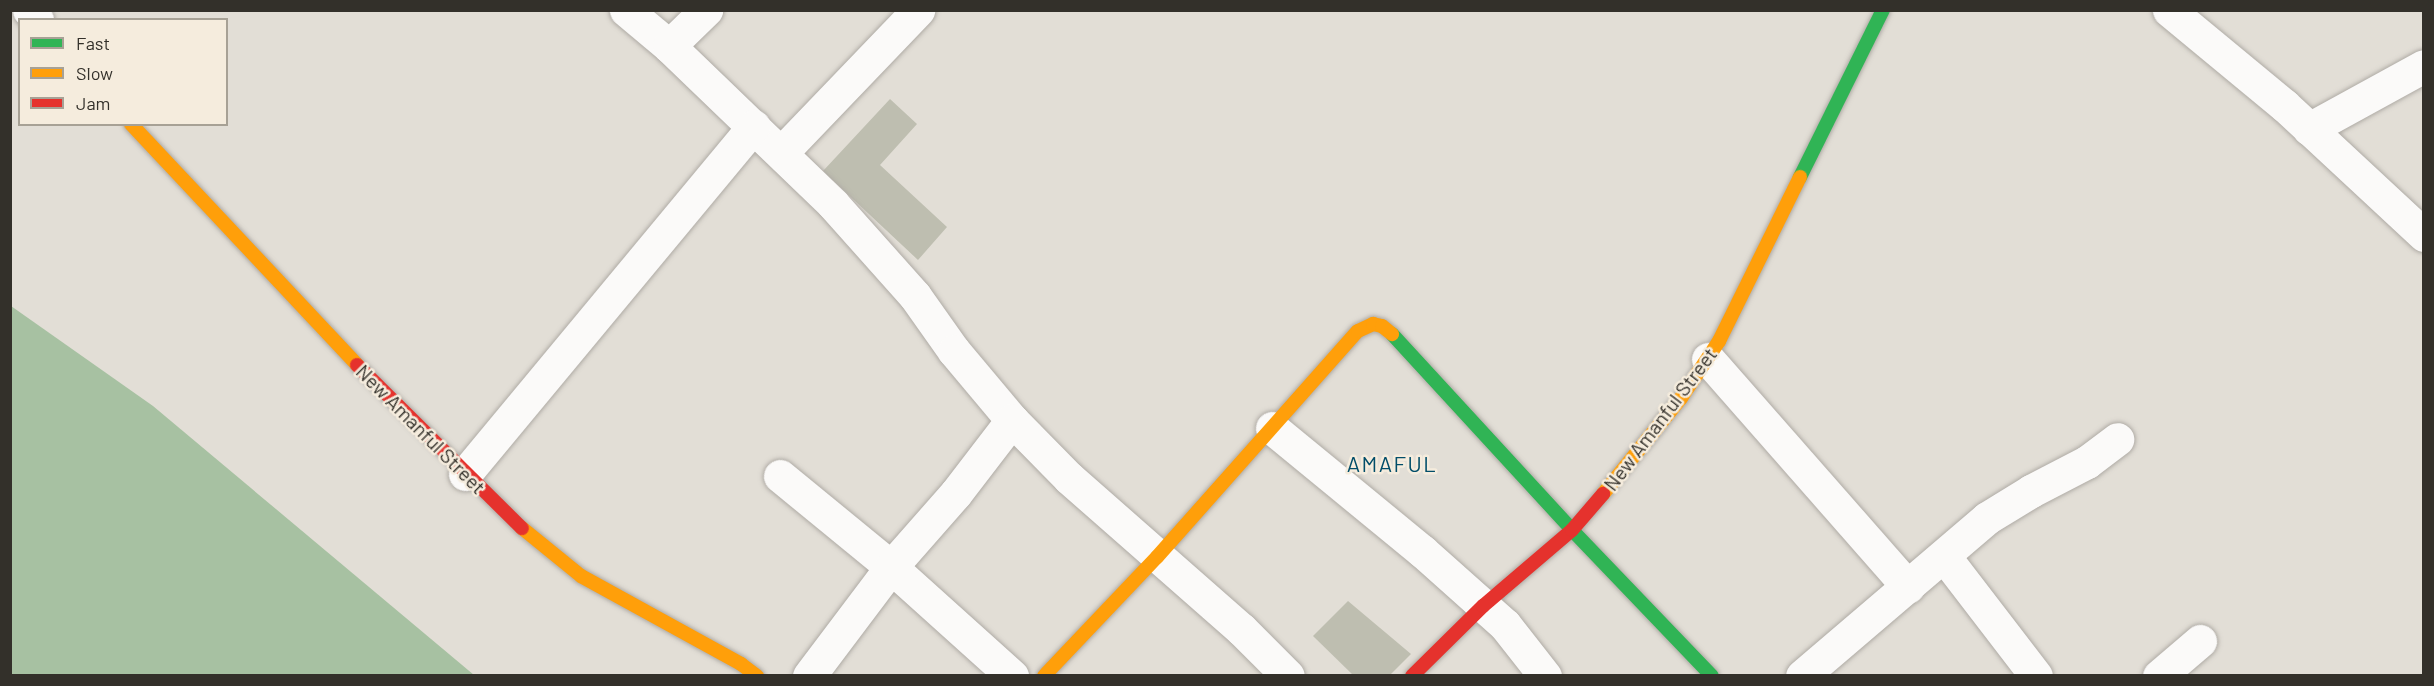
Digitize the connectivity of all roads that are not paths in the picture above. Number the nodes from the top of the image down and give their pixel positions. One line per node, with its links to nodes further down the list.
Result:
1 (626, 10): 6 (street)
2 (706, 10): 6 (street)
3 (918, 10): 11 (street)
4 (1883, 10): 13 (street, New Amanful Street)
5 (2169, 10): 10 (street)
6 (669, 46): 9 (street)
7 (2424, 66): 10 (street)
8 (133, 126): 17 (street, New Amanful Street)
9 (754, 126): 11 (street); 17 (street)
10 (2309, 129): 12 (street)
11 (782, 152): 14 (street)
12 (2424, 235)
13 (1708, 359): 19 (street, New Amanful Street); 23 (street)
14 (1012, 420): 21 (street); 22 (street)
15 (1272, 428): 19 (street); 21 (street); 24 (street)
16 (2117, 439): 20 (street)
17 (465, 474): 26 (street, New Amanful Street)
18 (780, 476): 22 (street)
19 (1572, 530): 24 (street, New Amanful Street); 33 (street)
20 (1944, 556): 23 (street); 35 (street)
21 (1157, 557): 29 (street); 30 (street)
22 (891, 567): 27 (street); 28 (street)
23 (1908, 587): 34 (street)
24 (1483, 606): 31 (street, New Amanful Street); 32 (street)
25 (2200, 641): 36 (street)
26 (757, 675)
27 (809, 675)
28 (1012, 675)
29 (1044, 675)
30 (1288, 675)
31 (1412, 675)
32 (1545, 675)
33 (1712, 675)
34 (1802, 675)
35 (2036, 675)
36 (2158, 675)

